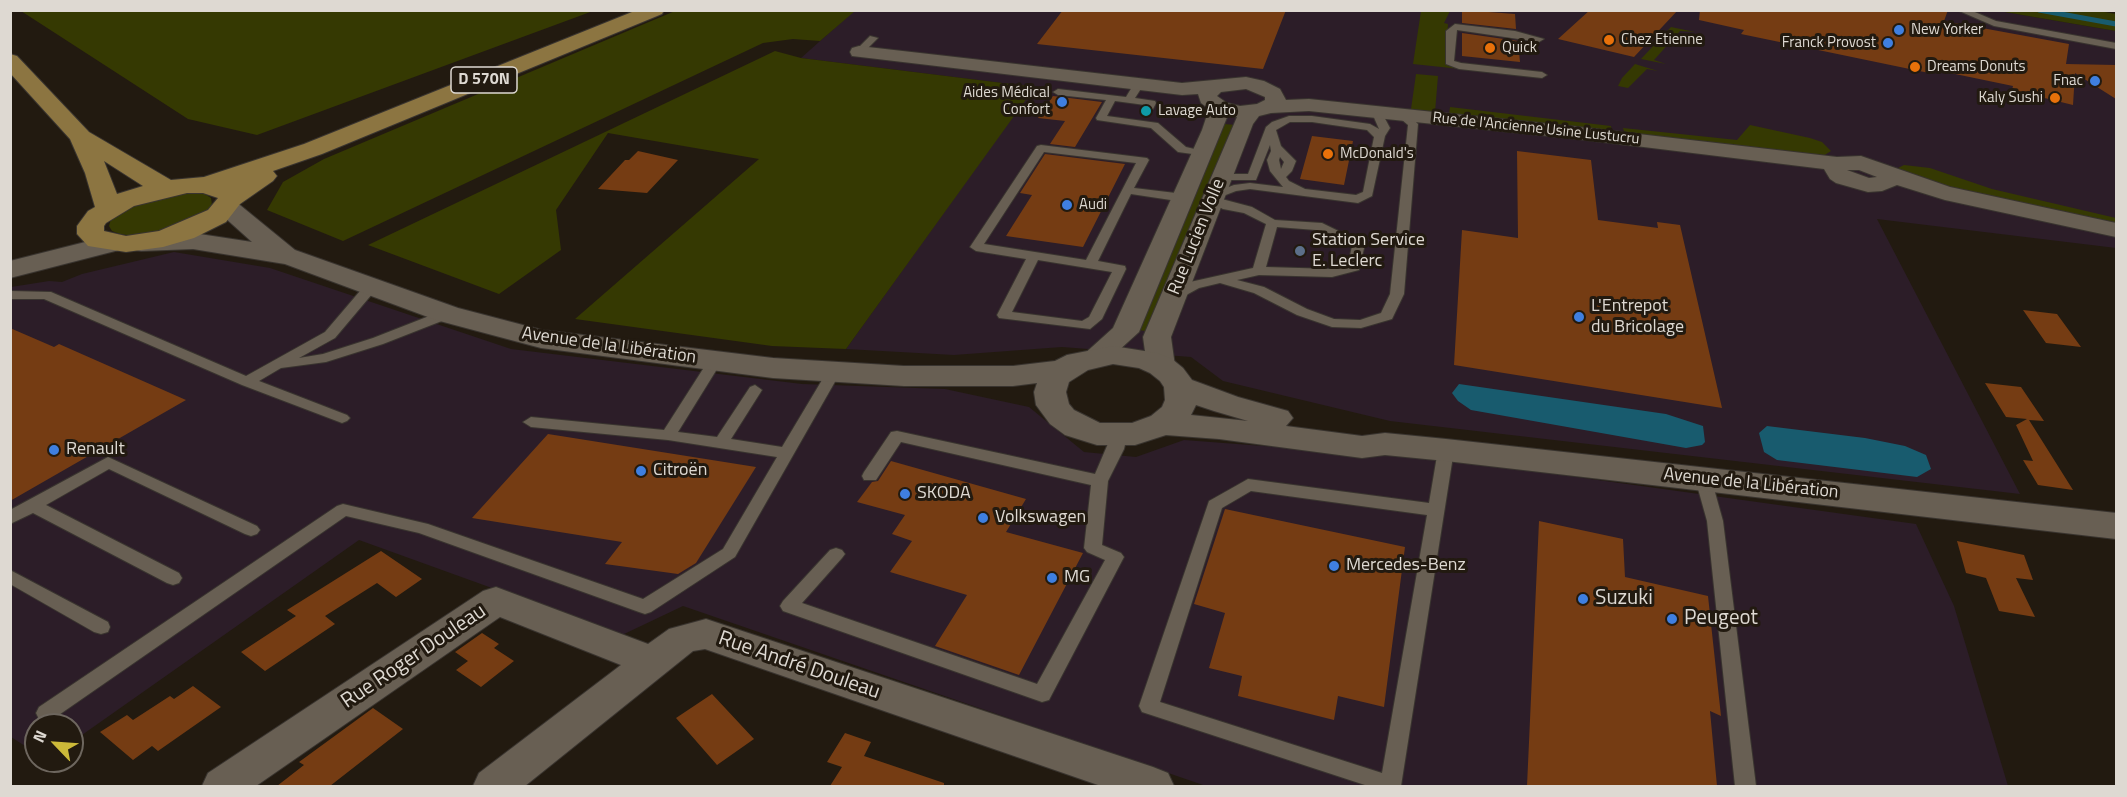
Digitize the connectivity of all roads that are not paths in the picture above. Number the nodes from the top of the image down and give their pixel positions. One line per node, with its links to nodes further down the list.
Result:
1 (655, 10): 18 (main road, D 570N)
2 (1961, 10): 5 (lane)
3 (1539, 39): 7 (lane)
4 (866, 45): 9 (street)
5 (2116, 46)
6 (10, 60): 17 (main road)
7 (1542, 75)
8 (1058, 92): 10 (lane)
9 (1134, 92): 10 (lane); 11 (street); 13 (lane)
10 (1112, 98): 13 (lane)
11 (1214, 98): 12 (street); 12 (street); 19 (street)
12 (1265, 104): 14 (street, Rue de l'Ancienne Usine Lustucru); 23 (street, Rue Lucien Volle)
13 (1145, 115): 19 (lane)
14 (1371, 115): 15 (lane); 16 (lane); 16 (lane); 29 (street, Rue de l'Ancienne Usine Lustucru); 38 (lane)
15 (1270, 129): 23 (lane); 24 (lane)
16 (1380, 136): 24 (lane)
17 (81, 137): 21 (main road); 27 (main road)
18 (313, 149): 20 (main road, D 570N); 26 (main road, D 570N)
19 (1203, 154): 25 (street)
20 (206, 185): 21 (main road); 26 (main road)
21 (165, 188): 27 (main road)
22 (1127, 190): 25 (lane); 32 (lane); 35 (lane)
23 (1216, 191): 24 (lane); 28 (lane); 41 (street, Rue Lucien Volle)
24 (1308, 194)
25 (1184, 198): 43 (street)
26 (228, 203): 31 (main road); 33 (main road, Avenue de la Libération)
27 (100, 217): 30 (main road); 34 (main road)
28 (1272, 223): 37 (lane); 37 (lane)
29 (2116, 230)
30 (112, 243): 31 (main road); 36 (main road)
31 (141, 243): 33 (main road, Avenue de la Libération)
32 (1035, 256): 35 (lane); 35 (lane)
33 (291, 257): 39 (main road, Avenue de la Libération)
34 (10, 262)
35 (1090, 264)
36 (10, 270)
37 (1258, 271): 38 (lane)
38 (1219, 279): 41 (lane)
39 (371, 287): 42 (main road, Avenue de la Libération); 45 (lane)
40 (10, 295): 50 (lane)
41 (1174, 296): 49 (street, Rue Lucien Volle)
42 (447, 314): 44 (main road, Avenue de la Libération); 45 (lane)
43 (1096, 356): 46 (main road); 49 (main road)
44 (715, 361): 47 (main road, Avenue de la Libération); 56 (lane)
45 (273, 367): 50 (lane)
46 (1064, 370): 48 (main road, Avenue de la Libération); 52 (main road)
47 (833, 373): 48 (main road, Avenue de la Libération); 61 (lane)
48 (904, 376): 52 (main road, Avenue de la Libération)
49 (1170, 376): 55 (main road); 59 (main road, Avenue de la Libération)
50 (246, 382): 53 (lane)
51 (755, 390): 58 (lane)
52 (1053, 405): 57 (main road)
53 (342, 418)
54 (531, 422): 56 (lane)
55 (1163, 424): 57 (main road); 59 (main road, Avenue de la Libération)
56 (668, 435): 58 (lane)
57 (1119, 436): 64 (lane)
58 (721, 443): 61 (lane)
59 (1385, 444): 60 (main road, Avenue de la Libération)
60 (1446, 450): 63 (main road, Avenue de la Libération); 66 (lane)
61 (787, 453): 75 (lane)
62 (870, 476): 64 (lane)
63 (1703, 478): 68 (main road, Avenue de la Libération); 79 (lane)
64 (1100, 482): 70 (lane)
65 (32, 506): 67 (lane); 69 (lane); 72 (lane)
66 (1436, 510): 66 (lane)
67 (10, 518)
68 (2116, 525)
69 (251, 530)
70 (836, 554)
71 (10, 576): 73 (lane)
72 (173, 578)
73 (101, 627)
74 (653, 662): 76 (street, Rue André Douleau); 77 (street, Rue Roger Douleau); 78 (street, Rue André Douleau)
75 (46, 713)
76 (1144, 785)
77 (223, 786)
78 (494, 786)
79 (1746, 786)

